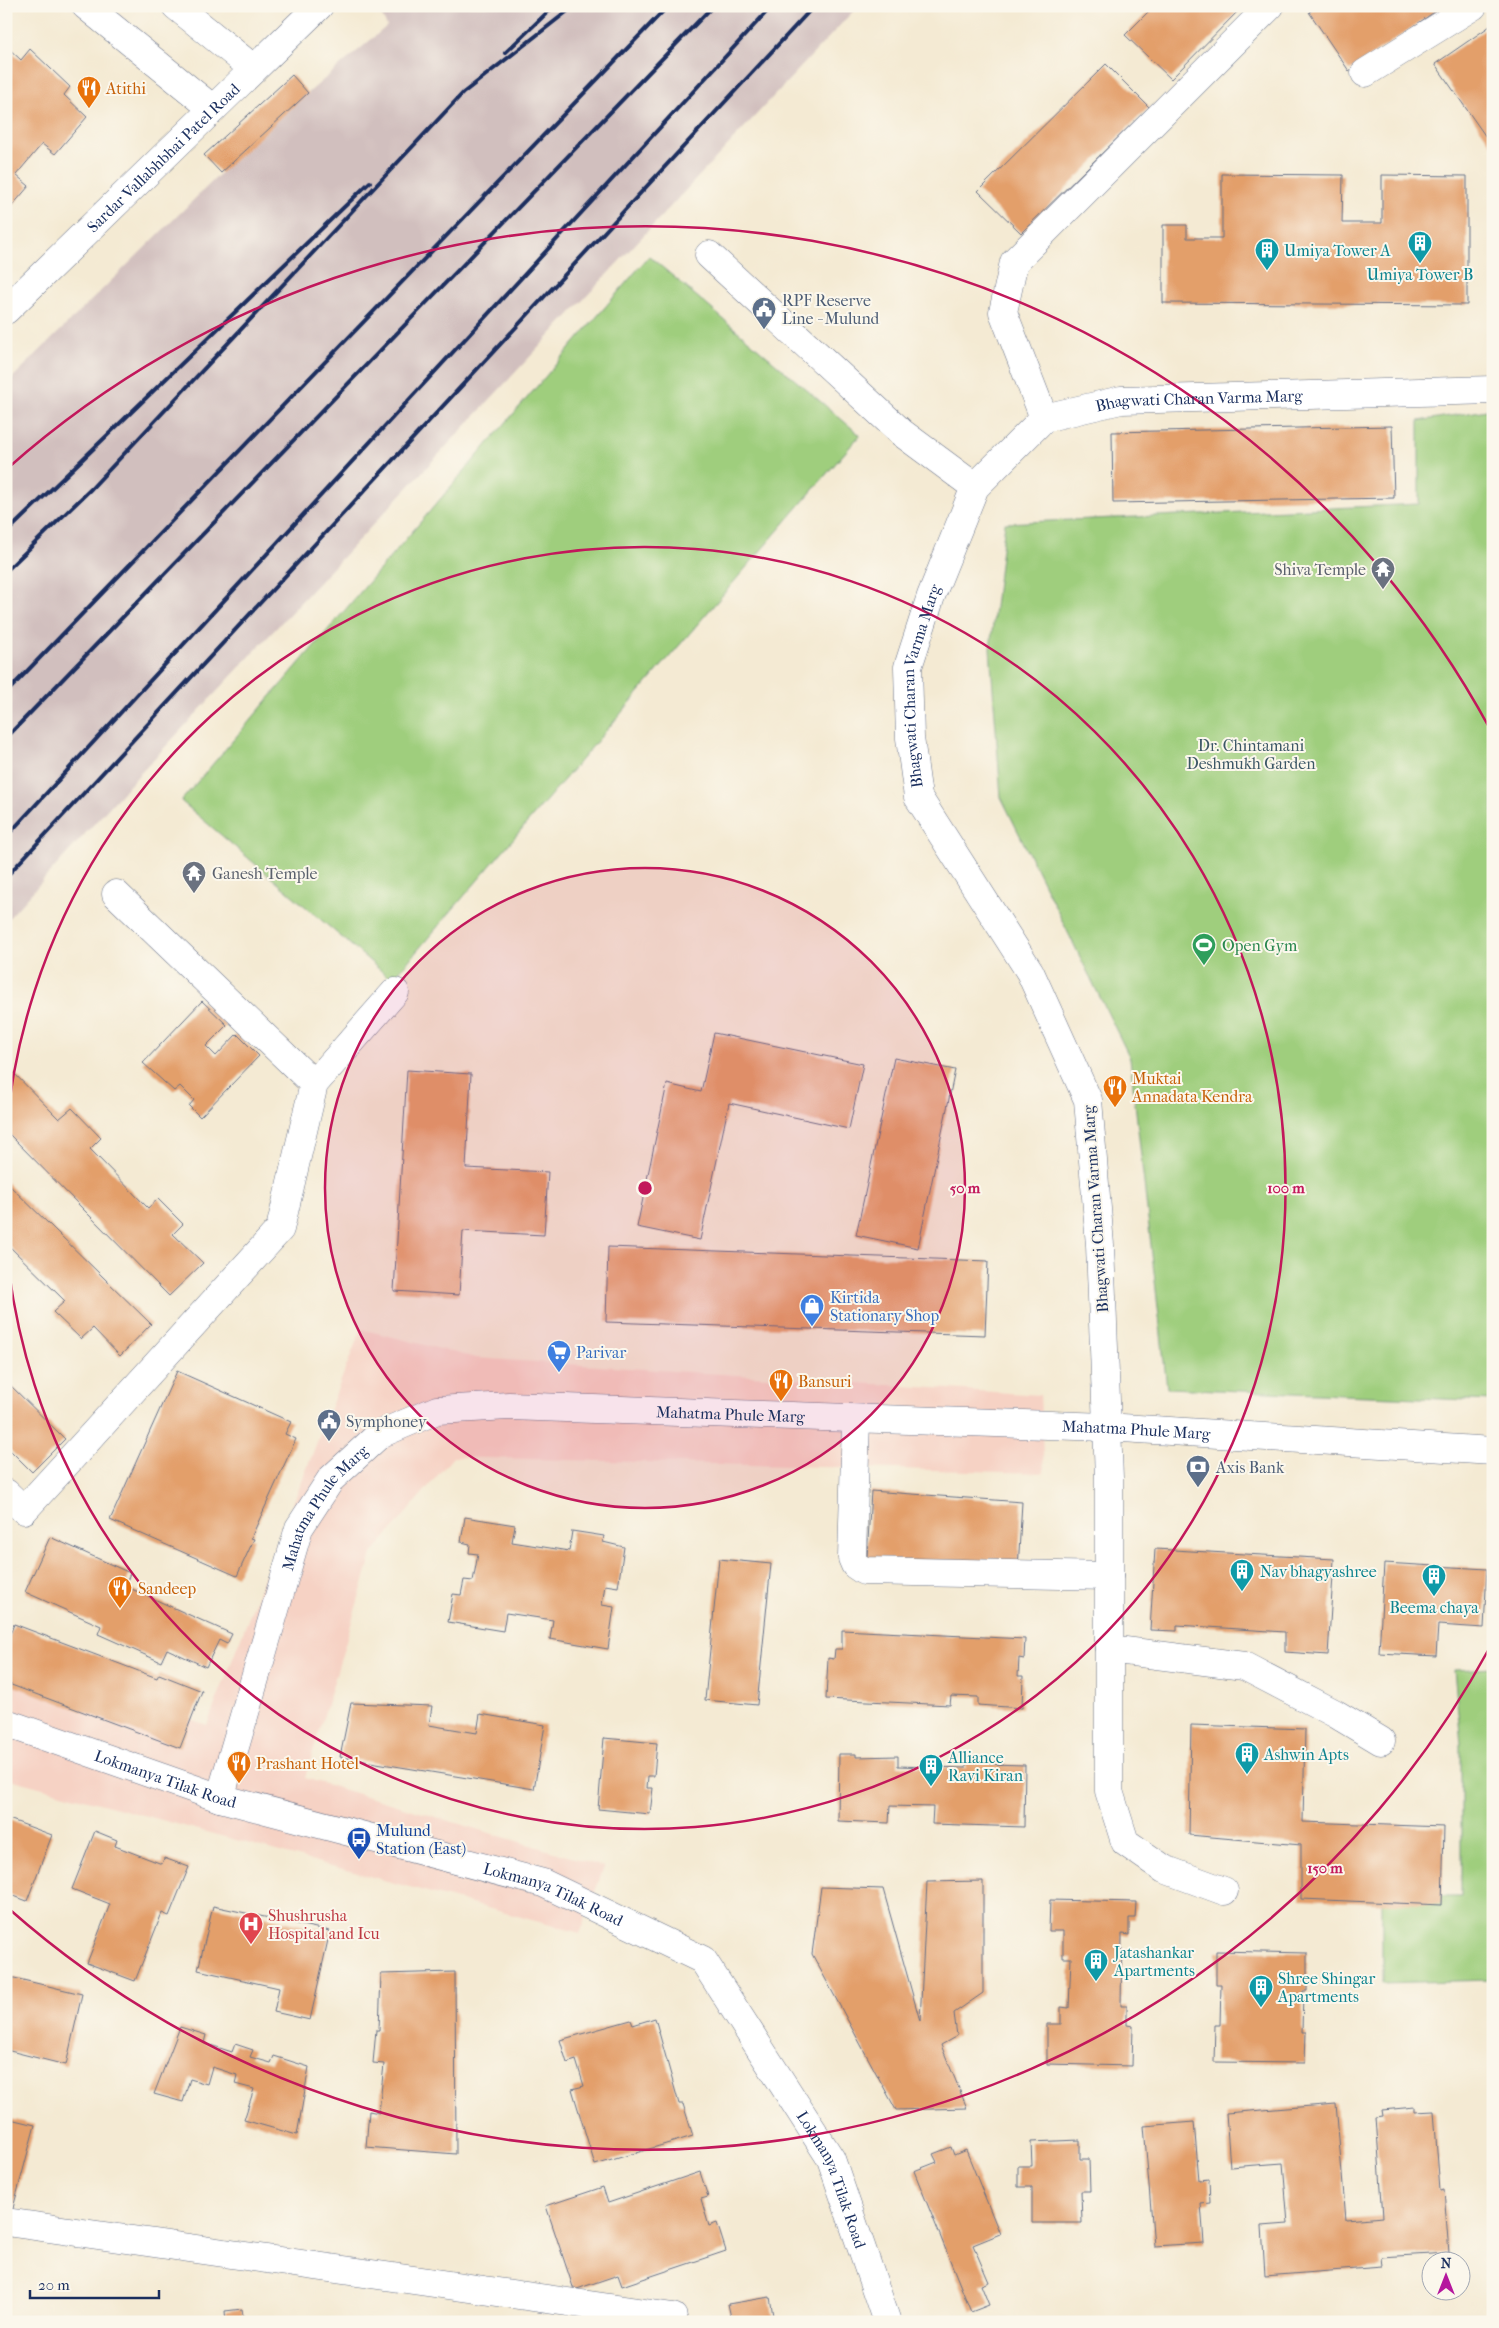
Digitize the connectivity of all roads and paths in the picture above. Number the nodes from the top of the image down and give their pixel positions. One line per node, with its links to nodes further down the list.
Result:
1 (86, 6): 8 (street)
2 (176, 6): 6 (street)
3 (319, 6): 6 (street, Sardar Vallabhbhai Patel Road)
4 (1270, 6): 12 (street)
5 (1473, 6): 7 (street)
6 (254, 69): 8 (street, Sardar Vallabhbhai Patel Road)
7 (1366, 74)
8 (213, 109): 10 (street, Sardar Vallabhbhai Patel Road)
9 (710, 255): 13 (street)
10 (9, 302)
11 (1493, 390): 12 (street, Bhagwati Charan Varma Marg)
12 (1044, 418): 13 (street, Bhagwati Charan Varma Marg)
13 (975, 487): 18 (street, Bhagwati Charan Varma Marg)
14 (116, 894): 16 (street)
15 (395, 992): 16 (street)
16 (314, 1084): 20 (street)
17 (856, 1419): 18 (street, Mahatma Phule Marg); 21 (street); 25 (street, Mahatma Phule Marg)
18 (1106, 1427): 19 (street, Mahatma Phule Marg); 21 (street, Bhagwati Charan Varma Marg)
19 (1493, 1451)
20 (6, 1494)
21 (1109, 1576): 22 (street, Bhagwati Charan Varma Marg)
22 (1109, 1649): 24 (street); 26 (street, Bhagwati Charan Varma Marg)
23 (6, 1723): 25 (street, Lokmanya Tilak Road)
24 (1381, 1741)
25 (220, 1798): 29 (street, Lokmanya Tilak Road)
26 (1224, 1891)
27 (6, 2222): 28 (street)
28 (673, 2317)
29 (887, 2322)

